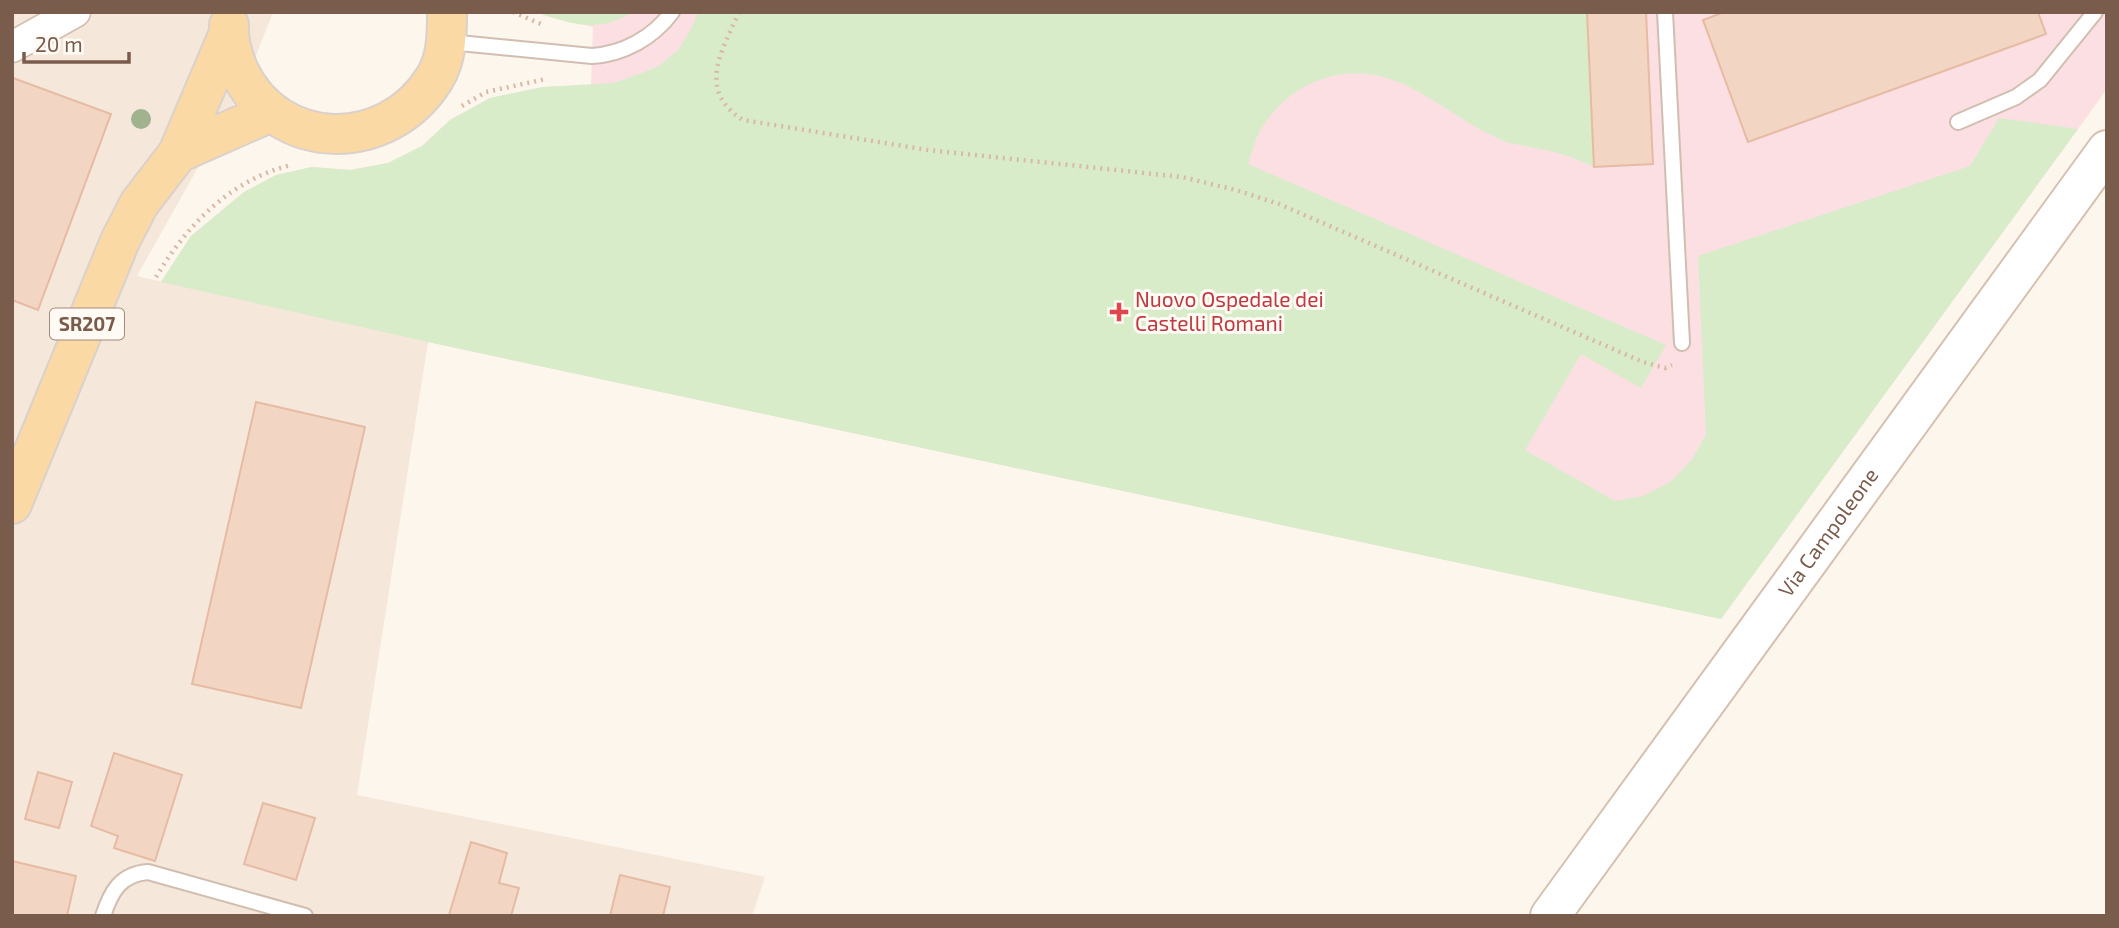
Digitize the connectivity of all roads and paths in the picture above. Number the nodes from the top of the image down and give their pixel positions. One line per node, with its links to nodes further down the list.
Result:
1 (75, 12): 10 (street)
2 (513, 12): 8 (path)
3 (672, 12): 9 (lane)
4 (739, 12): 15 (path)
5 (1665, 12): 15 (lane)
6 (2095, 12): 12 (lane)
7 (230, 23): 11 (main road, SR207); 14 (main road, SR207)
8 (547, 26)
9 (447, 27): 11 (main road, SR207)
10 (12, 47)
11 (271, 112): 14 (main road, SR207)
12 (1958, 122)
13 (2107, 150): 19 (street, Via Campoleone)
14 (178, 153): 16 (main road, SR207)
15 (1682, 343)
16 (12, 504)
17 (103, 916): 18 (lane)
18 (305, 916)
19 (1550, 916)

